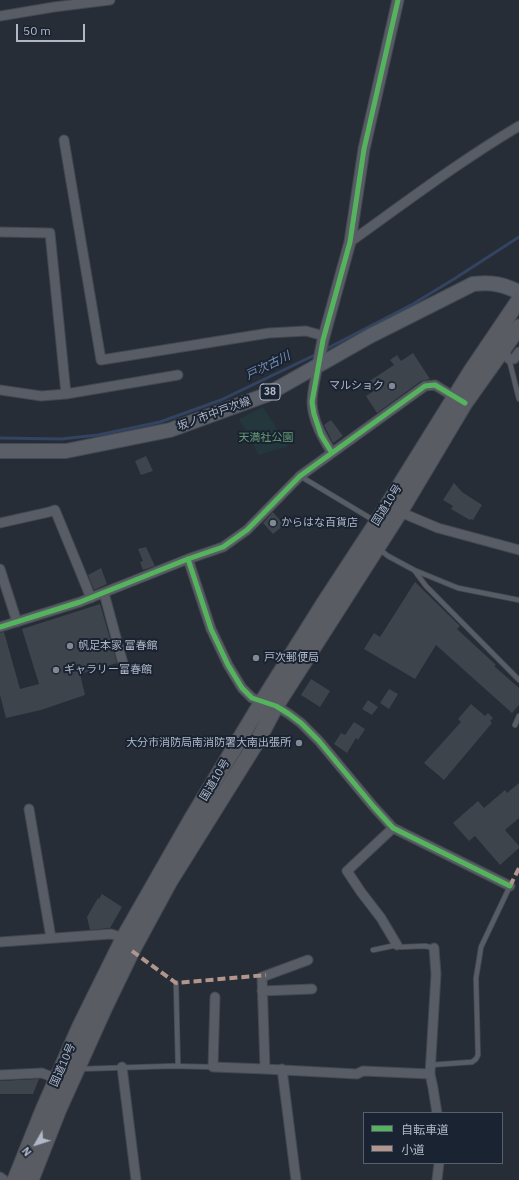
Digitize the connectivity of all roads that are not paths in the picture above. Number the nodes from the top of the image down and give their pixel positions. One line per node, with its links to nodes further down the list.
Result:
1 (110, 0): 3 (street)
2 (398, 0): 7 (street)
3 (0, 16)
4 (519, 126): 7 (street)
5 (64, 140): 11 (street)
6 (0, 232): 17 (street)
7 (350, 242): 11 (street)
8 (519, 292): 14 (main road, 坂ノ市中戸次線 / 38)
9 (519, 300): 19 (highway, 国道10号)
10 (519, 327): 13 (highway, 国道10号)
11 (323, 338): 14 (street)
12 (519, 352): 13 (street)
13 (506, 355): 18 (lane); 19 (highway, 国道10号)
14 (318, 361): 20 (main road, 坂ノ市中戸次線 / 38); 21 (street)
15 (178, 376): 17 (street)
16 (0, 390): 17 (street)
17 (66, 394)
18 (519, 399)
19 (460, 400): 21 (street); 23 (highway, 国道10号); 24 (highway, 国道10号)
20 (0, 451)
21 (332, 453): 22 (street)
22 (300, 476): 24 (lane); 28 (street)
23 (400, 512): 26 (highway, 国道10号); 27 (street)
24 (377, 522): 38 (highway, 国道10号)
25 (0, 523): 32 (street)
26 (377, 548): 30 (lane); 39 (highway, 国道10号)
27 (519, 550)
28 (188, 559): 31 (street); 38 (street)
29 (0, 569): 34 (street)
30 (414, 570): 33 (lane); 37 (lane)
31 (104, 592): 32 (street); 36 (street)
32 (91, 598): 34 (street)
33 (519, 600)
34 (17, 622): 35 (street)
35 (0, 627)
36 (124, 667)
37 (519, 680)
38 (262, 702): 39 (street); 46 (highway, 国道10号)
39 (276, 706): 43 (street); 46 (highway, 国道10号)
40 (519, 716): 41 (lane)
41 (514, 726)
42 (29, 809): 45 (street)
43 (393, 828): 44 (street); 48 (street)
44 (510, 886): 62 (lane)
45 (51, 938): 46 (street); 47 (street)
46 (130, 940): 60 (highway, 国道10号); 64 (highway, 国道10号)
47 (0, 942)
48 (397, 945): 49 (lane); 50 (lane)
49 (434, 948): 62 (street)
50 (373, 950)
51 (308, 960): 54 (street)
52 (176, 983): 56 (lane)
53 (312, 989): 54 (street)
54 (262, 991): 59 (street)
55 (215, 997): 57 (street)
56 (178, 1066): 57 (lane); 58 (lane)
57 (212, 1067): 59 (street)
58 (122, 1068): 60 (lane); 71 (street)
59 (265, 1068): 61 (street)
60 (77, 1070): 70 (highway, 国道10号)
61 (282, 1070): 62 (street); 72 (street)
62 (430, 1070): 65 (street)
63 (0, 1075): 64 (street)
64 (57, 1079): 69 (highway, 国道10号)
65 (437, 1112)
66 (439, 1164): 73 (street)
67 (0, 1177): 68 (street)
68 (4, 1180)
69 (15, 1180)
70 (31, 1180)
71 (136, 1180)
72 (296, 1180)
73 (436, 1180)

